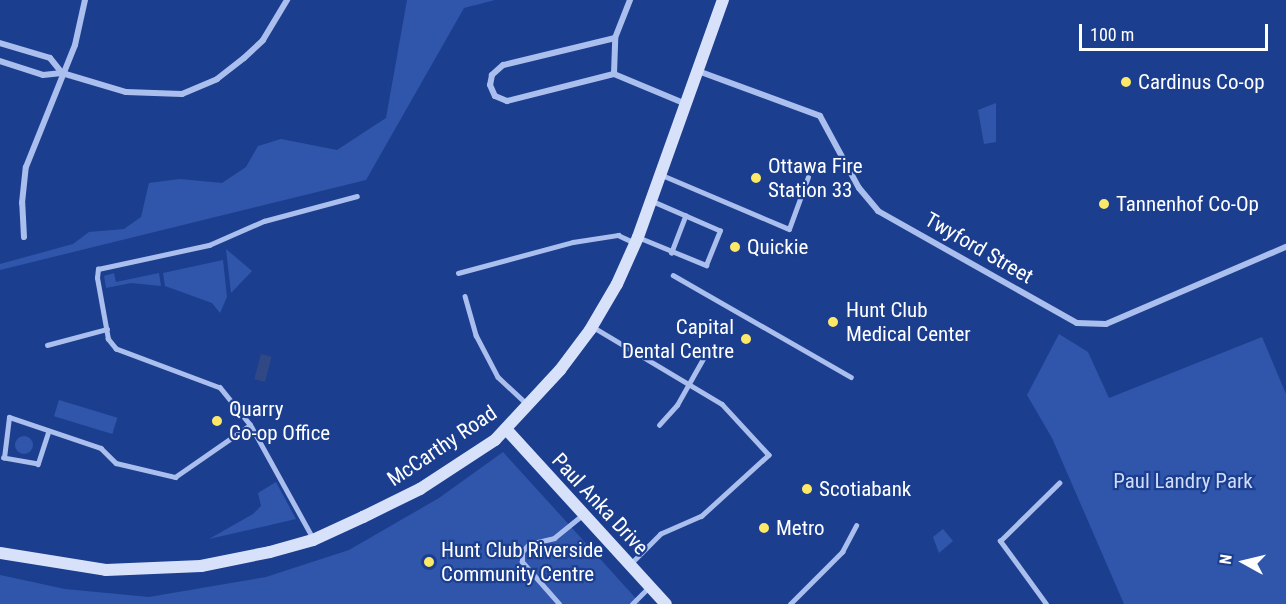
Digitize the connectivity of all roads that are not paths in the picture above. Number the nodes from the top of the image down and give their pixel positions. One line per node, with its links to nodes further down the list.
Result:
1 (85, 0): 9 (street)
2 (287, 0): 9 (street)
3 (630, 0): 5 (street)
4 (723, 0): 8 (street, McCarthy Road)
5 (615, 38): 10 (street); 10 (street)
6 (0, 43): 9 (street)
7 (0, 61): 9 (street)
8 (698, 71): 11 (street, McCarthy Road); 19 (street, Twyford Street)
9 (62, 72): 17 (street)
10 (614, 74): 11 (street)
11 (687, 104): 12 (street, McCarthy Road)
12 (662, 174): 13 (lane); 15 (street, McCarthy Road)
13 (808, 177)
14 (357, 196): 25 (lane)
15 (651, 201): 16 (lane); 18 (street, McCarthy Road)
16 (685, 216): 20 (lane); 20 (lane)
17 (24, 237)
18 (637, 240): 20 (lane); 21 (lane); 24 (street, McCarthy Road)
19 (1286, 247)
20 (671, 253)
21 (458, 273)
22 (673, 275): 28 (lane)
23 (465, 296): 30 (lane)
24 (593, 327): 29 (lane); 30 (street, McCarthy Road)
25 (107, 329): 26 (lane); 31 (lane)
26 (47, 345)
27 (704, 357): 29 (lane)
28 (851, 377)
29 (689, 383): 32 (lane); 40 (lane)
30 (529, 406): 33 (street, McCarthy Road)
31 (250, 425): 34 (lane); 38 (lane)
32 (659, 425)
33 (506, 429): 36 (street, Paul Anka Drive); 38 (street, McCarthy Road)
34 (49, 431): 34 (lane)
35 (1059, 483): 46 (lane)
36 (583, 514): 40 (street, Paul Anka Drive); 42 (lane)
37 (856, 526): 45 (lane)
38 (313, 540): 39 (street, McCarthy Road)
39 (0, 553)
40 (630, 565): 41 (street, Paul Anka Drive)
41 (650, 586): 43 (lane); 44 (street, Paul Anka Drive)
42 (559, 604)
43 (632, 604)
44 (666, 604)
45 (790, 604)
46 (1047, 604)

